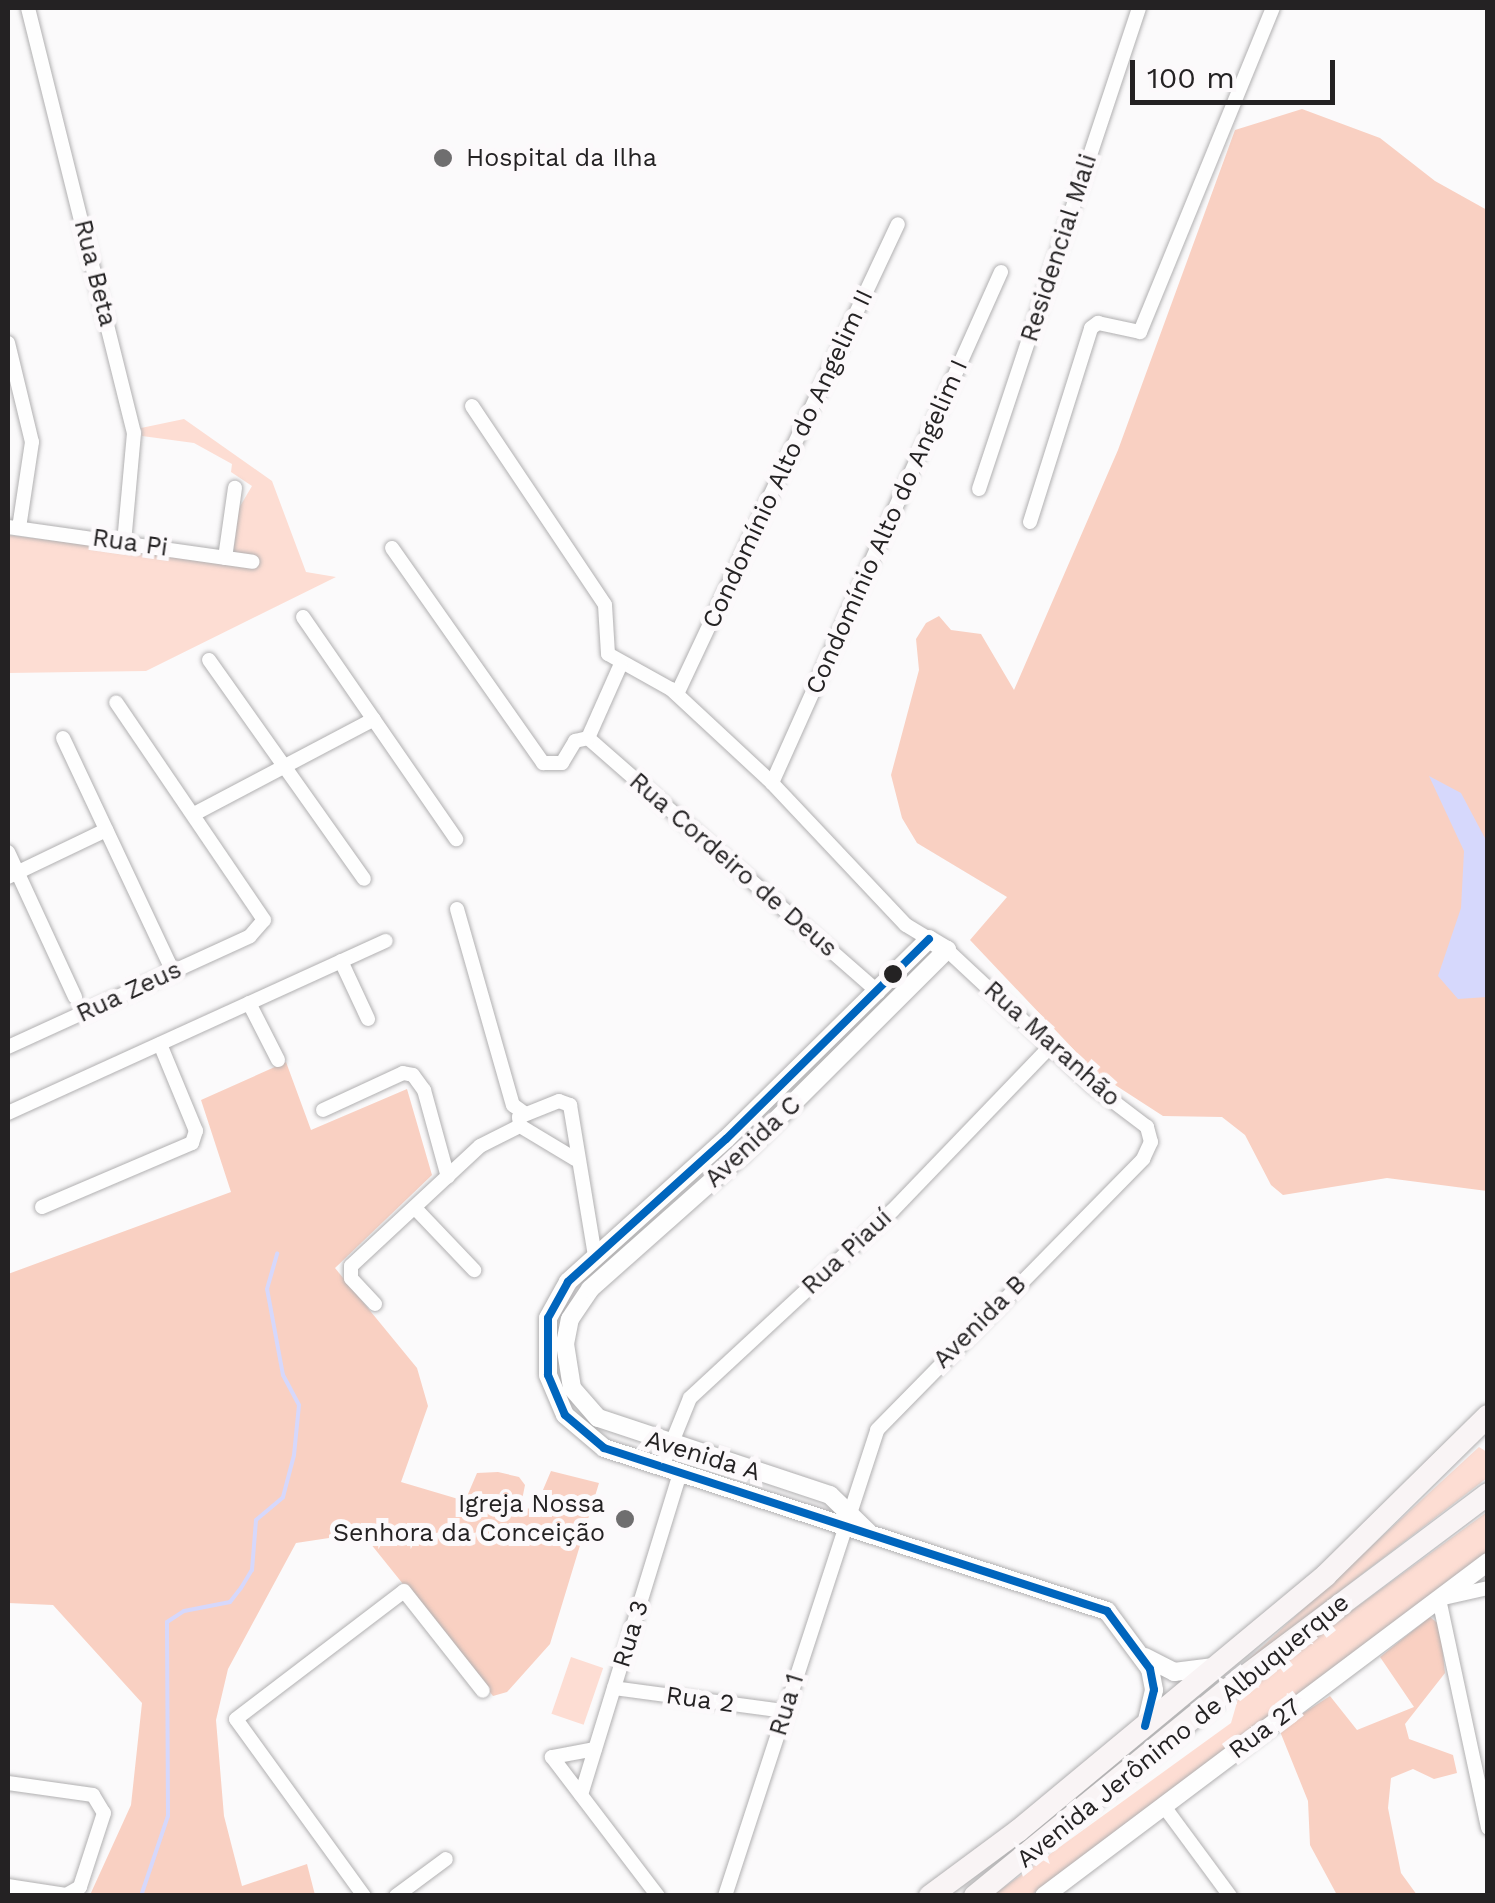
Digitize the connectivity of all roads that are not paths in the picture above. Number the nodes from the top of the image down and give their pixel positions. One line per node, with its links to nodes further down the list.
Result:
1 (28, 8): 12 (street, Rua Beta)
2 (1139, 8): 9 (street, Residencial Mali)
3 (1274, 8): 10 (street)
4 (898, 224): 19 (street, Condomínio Alto do Angelim II)
5 (1001, 272): 25 (street, Condomínio Alto do Angelim I)
6 (8, 343): 11 (street)
7 (472, 406): 18 (street)
8 (235, 488): 14 (street)
9 (979, 489)
10 (1030, 522)
11 (13, 527): 12 (street, Rua Pi)
12 (124, 542): 14 (street, Rua Pi)
13 (392, 548): 23 (street)
14 (224, 558): 15 (street, Rua Pi)
15 (253, 562)
16 (303, 617): 21 (street)
17 (210, 660): 24 (street)
18 (620, 666): 19 (street); 23 (street)
19 (677, 694): 25 (street)
20 (116, 702): 26 (street)
21 (374, 720): 24 (street); 28 (street)
22 (63, 738): 27 (street)
23 (588, 738): 38 (street, Rua Cordeiro de Deus)
24 (285, 766): 26 (street); 31 (street)
25 (772, 783): 34 (street)
26 (196, 813): 37 (street, Rua Zeus)
27 (106, 830): 30 (street); 37 (street)
28 (456, 839)
29 (8, 852): 30 (street)
30 (12, 875): 39 (street)
31 (364, 879)
32 (456, 909): 48 (street)
33 (386, 940): 36 (street)
34 (929, 940): 35 (street); 38 (street, Avenida C)
35 (947, 950): 44 (street, Rua Maranhão); 51 (street, Avenida C)
36 (341, 961): 40 (street); 41 (street)
37 (173, 972): 43 (street, Rua Zeus)
38 (878, 992): 49 (street, Avenida C)
39 (75, 998)
40 (249, 1003): 42 (street); 45 (street)
41 (368, 1019)
42 (160, 1044): 47 (street); 54 (street)
43 (8, 1047)
44 (1050, 1048): 50 (street, Rua Maranhão); 63 (street, Rua Piauí)
45 (278, 1060)
46 (323, 1110): 53 (street)
47 (8, 1113)
48 (522, 1119): 52 (street); 52 (street); 53 (street)
49 (726, 1139): 51 (street); 56 (street, Avenida C)
50 (1151, 1142): 67 (street, Avenida B)
51 (741, 1156): 60 (street, Avenida C)
52 (575, 1160): 56 (street)
53 (448, 1177): 55 (street)
54 (42, 1207)
55 (415, 1208): 57 (street); 58 (street)
56 (595, 1256): 59 (street, Avenida C)
57 (474, 1270)
58 (375, 1304)
59 (548, 1318): 65 (street, Avenida A)
60 (564, 1356): 63 (street, Avenida A)
61 (1488, 1416): 64 (main road, Avenida Jerônimo de Albuquerque)
62 (1488, 1438): 64 (main road)
63 (670, 1446): 65 (street, Rua Piauí); 67 (street, Avenida A)
64 (1452, 1449): 72 (main road, Avenida Jerônimo de Albuquerque)
65 (671, 1470): 67 (street, Avenida A); 73 (street, Rua 3)
66 (1488, 1494): 92 (main road, Avenida Jerônimo de Albuquerque)
67 (845, 1516): 71 (street, Avenida A); 75 (street, Rua 1)
68 (1488, 1562): 70 (street, Rua 27)
69 (1488, 1588): 70 (street)
70 (1440, 1599): 80 (street, Rua 27); 81 (street)
71 (1145, 1657): 72 (street); 76 (street)
72 (1218, 1666): 76 (main road, Avenida Jerônimo de Albuquerque)
73 (614, 1688): 75 (street, Rua 2); 77 (street, Rua 3)
74 (483, 1692): 87 (street)
75 (785, 1712): 85 (street, Rua 1)
76 (1145, 1726): 82 (main road, Avenida Jerônimo de Albuquerque)
77 (595, 1749): 79 (street, Rua 3); 79 (street)
78 (8, 1783): 84 (street)
79 (581, 1794): 89 (street)
80 (1164, 1805): 86 (street); 93 (street, Rua 27)
81 (1488, 1828)
82 (1018, 1832): 90 (main road, Avenida Jerônimo de Albuquerque); 91 (main road)
83 (446, 1859): 88 (street)
84 (8, 1886)
85 (728, 1891)
86 (1223, 1893)
87 (364, 1896)
88 (396, 1896)
89 (658, 1896)
90 (930, 1896)
91 (947, 1896)
92 (975, 1896)
93 (1044, 1896)

